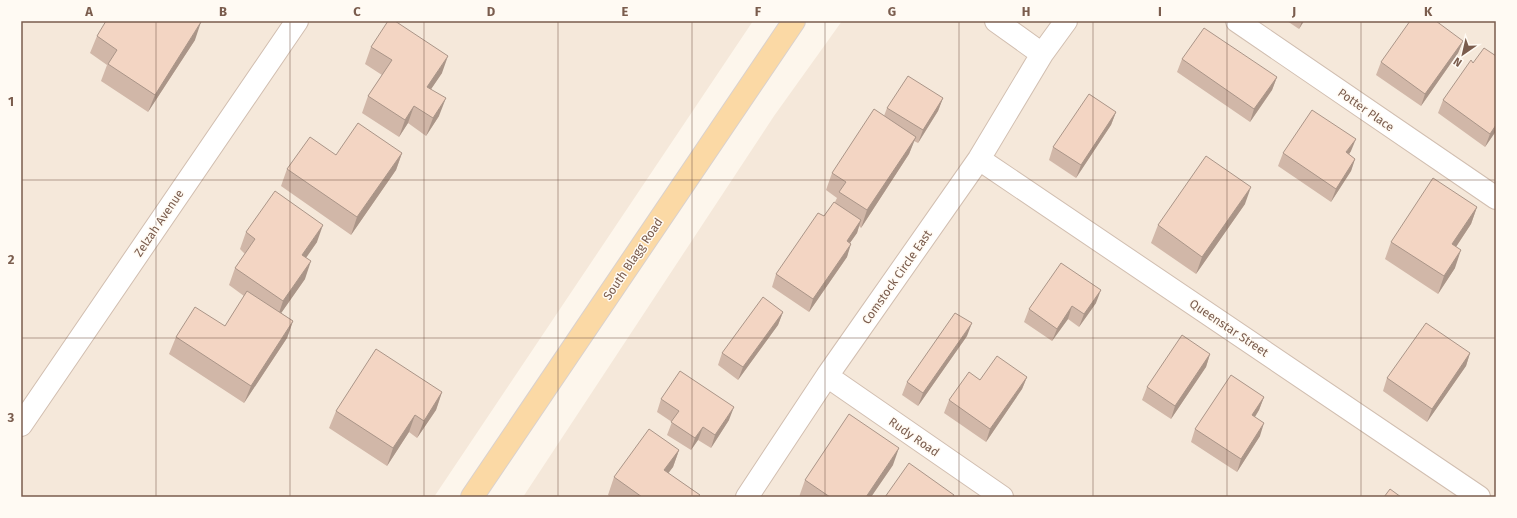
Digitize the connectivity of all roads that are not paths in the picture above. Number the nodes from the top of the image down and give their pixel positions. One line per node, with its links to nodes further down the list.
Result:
1 (296, 21): 10 (street, Zelzah Avenue)
2 (794, 21): 11 (main road, South Blagg Road)
3 (996, 21): 6 (street)
4 (1066, 21): 6 (street, Comstock Circle East)
5 (1237, 21): 8 (street, Potter Place)
6 (1042, 54): 7 (street, Comstock Circle East)
7 (978, 160): 9 (street, Comstock Circle East); 14 (street, Queenstar Street)
8 (1496, 198)
9 (827, 376): 12 (street, Comstock Circle East); 13 (street, Rudy Road)
10 (21, 425)
11 (472, 497)
12 (747, 497)
13 (1002, 497)
14 (1479, 497)

